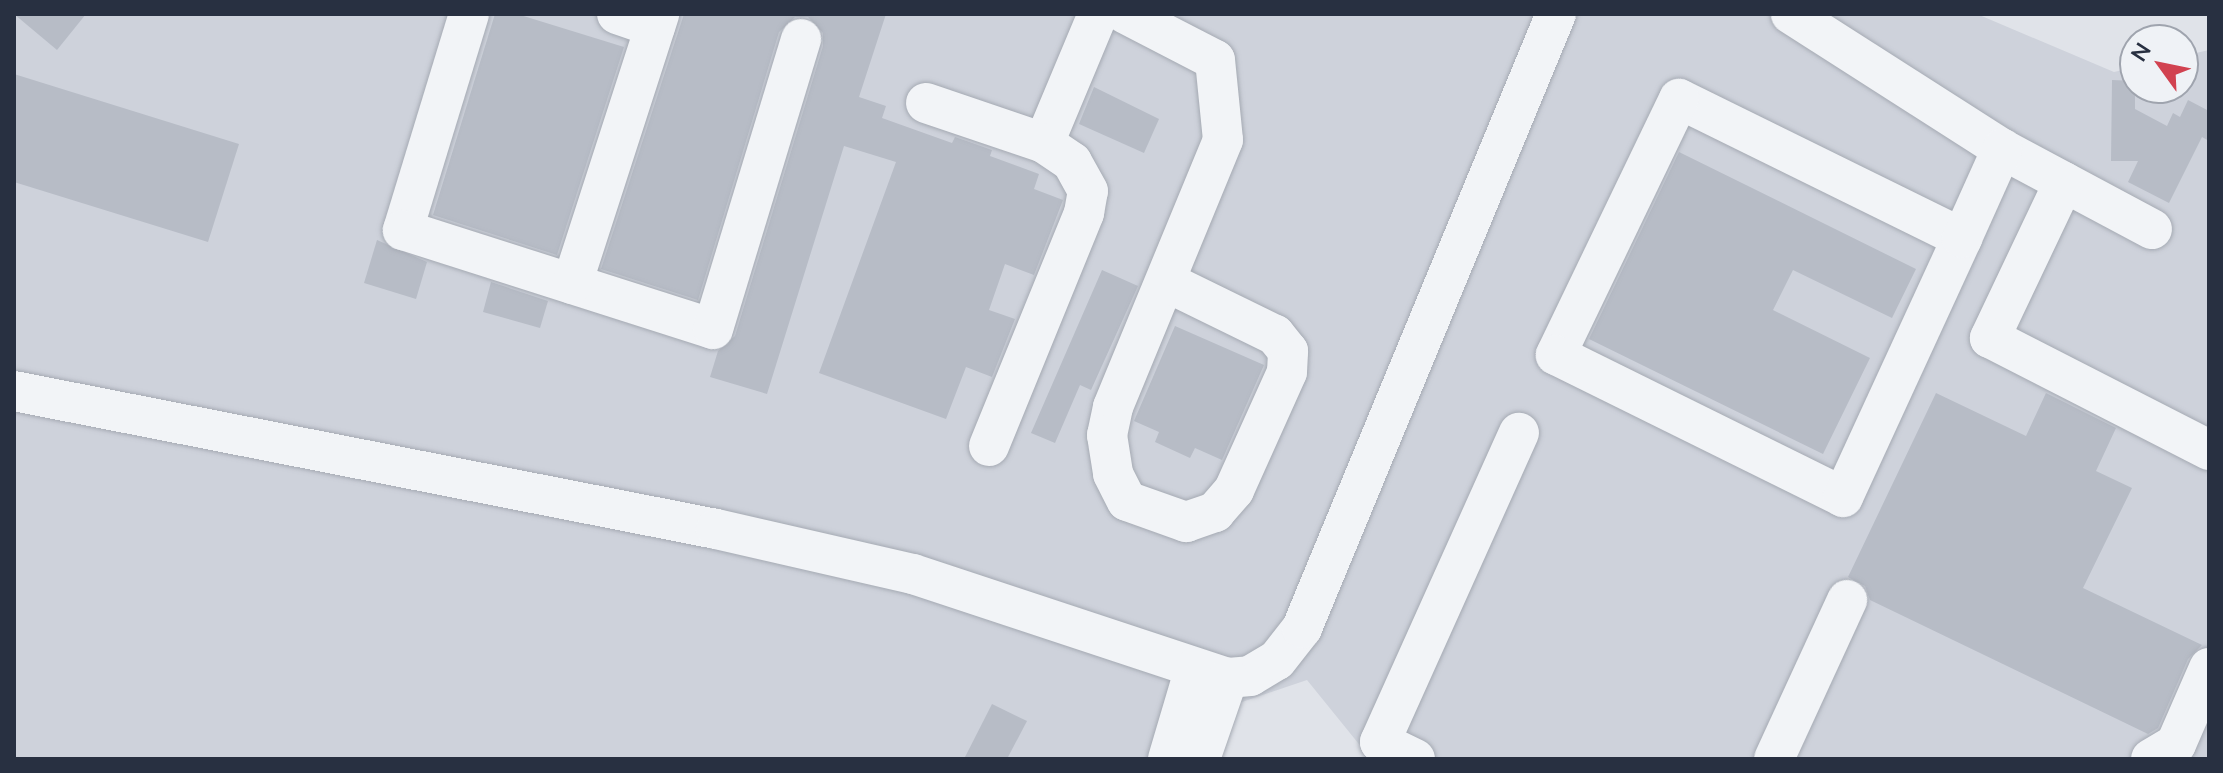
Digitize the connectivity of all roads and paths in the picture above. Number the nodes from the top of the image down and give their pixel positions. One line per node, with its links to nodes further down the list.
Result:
1 (469, 14): 16 (street)
2 (617, 14): 7 (street)
3 (1098, 14): 10 (street)
4 (1126, 14): 15 (street)
5 (1556, 14): 23 (street)
6 (1791, 14): 11 (street)
7 (657, 20): 16 (street)
8 (801, 39): 16 (street)
9 (926, 103): 10 (street)
10 (1044, 143): 19 (street)
11 (2002, 149): 12 (street); 14 (street)
12 (2064, 182): 13 (street); 20 (street)
13 (2152, 229)
14 (1962, 238): 14 (street)
15 (1167, 282): 15 (street)
16 (572, 284)
17 (14, 391): 23 (street)
18 (1519, 433): 26 (street)
19 (989, 446)
20 (2209, 450)
21 (1847, 600): 27 (street)
22 (2209, 668): 28 (street)
23 (1212, 673): 24 (street); 25 (street)
24 (1168, 759)
25 (1200, 759)
26 (1415, 759)
27 (1774, 759)
28 (2151, 759)

